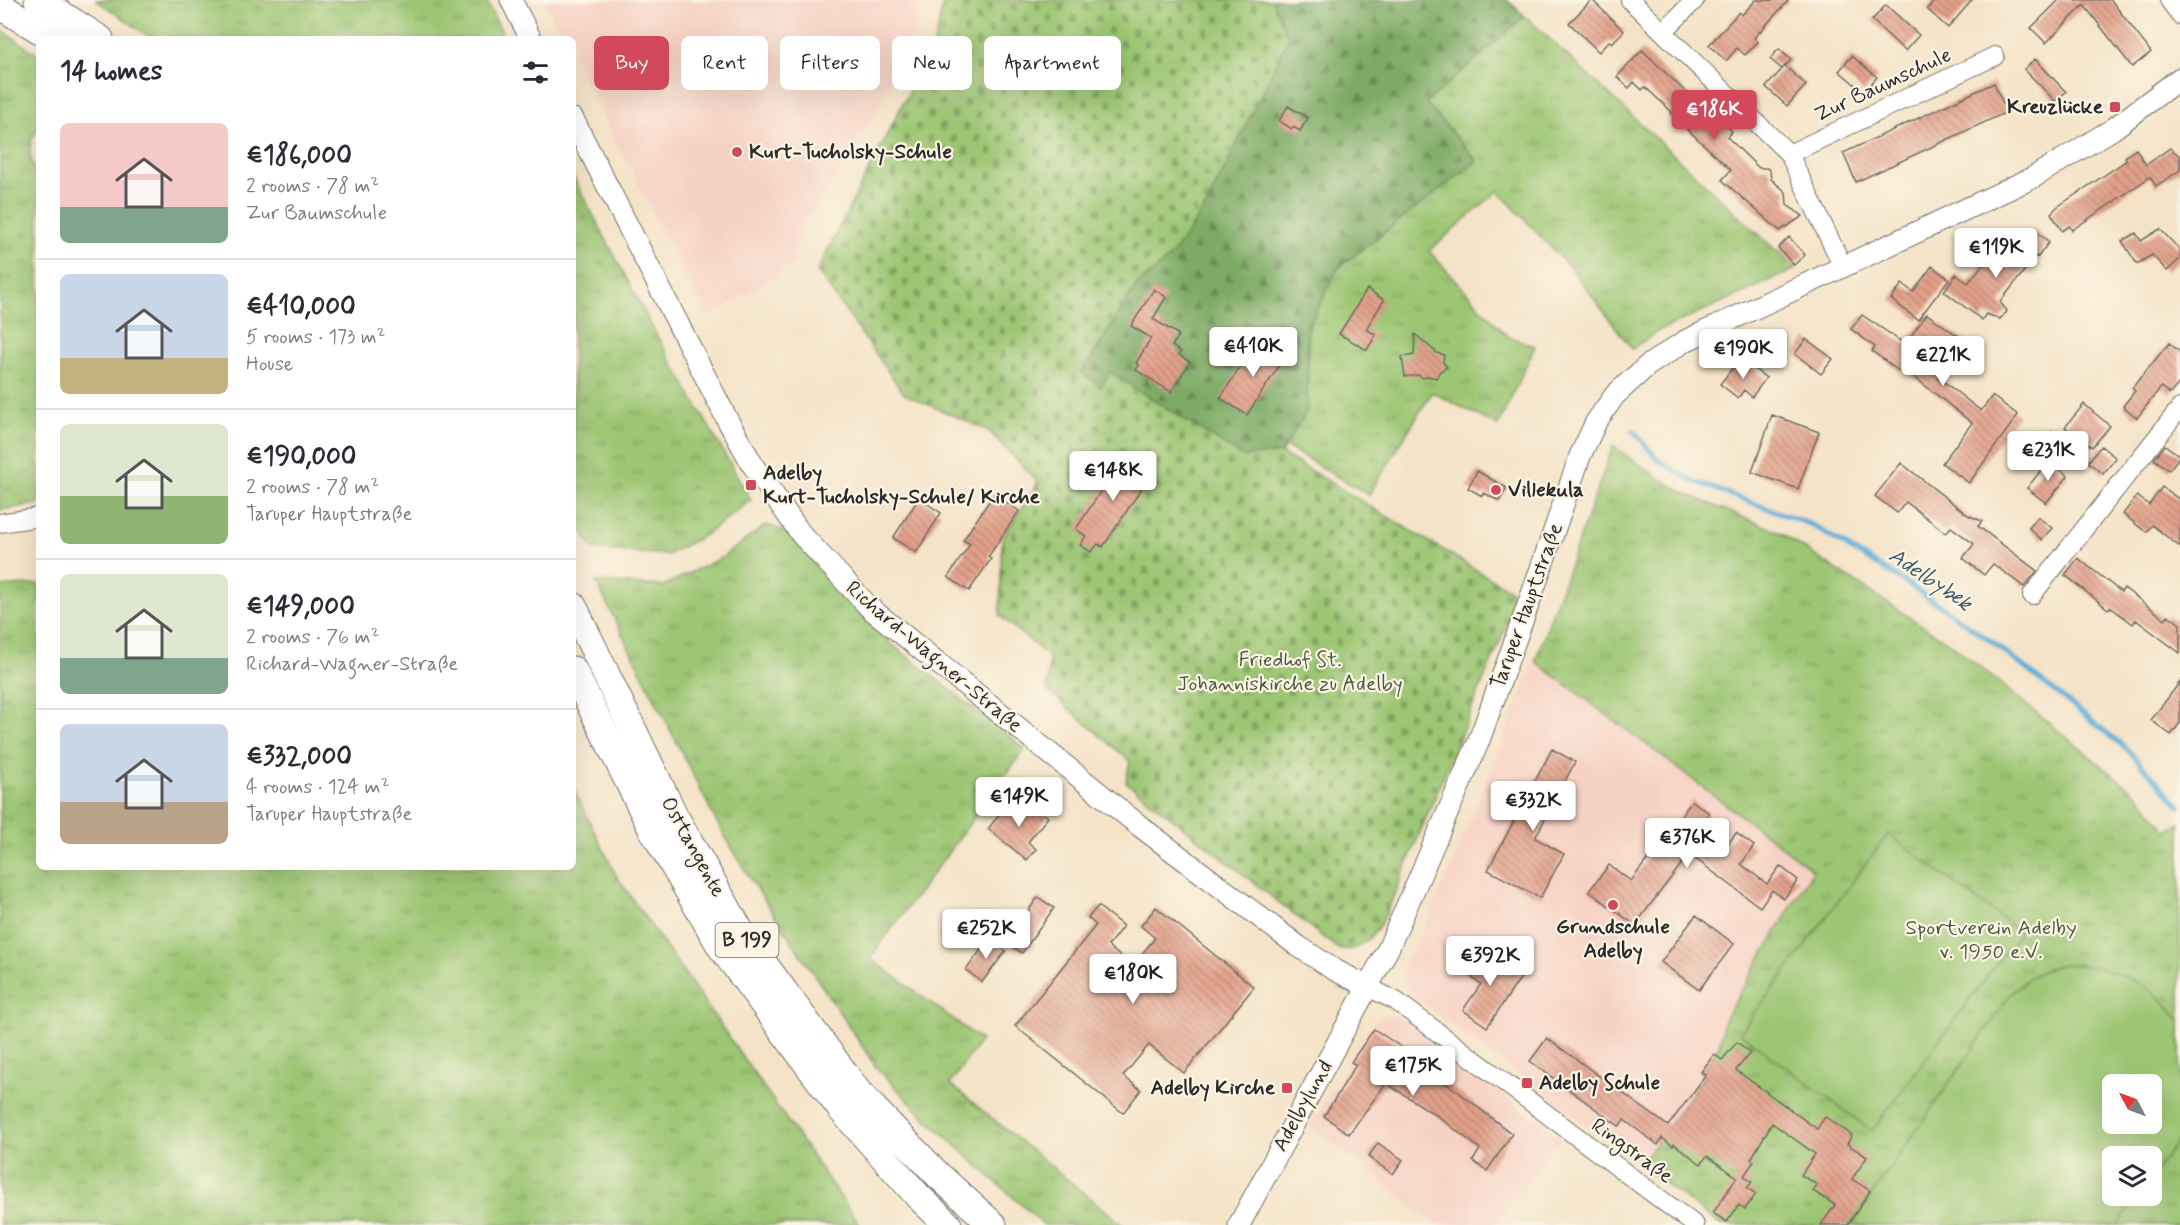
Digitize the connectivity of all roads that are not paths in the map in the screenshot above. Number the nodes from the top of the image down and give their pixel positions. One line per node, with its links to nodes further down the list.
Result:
1 (38, 0): 10 (main road)
2 (511, 0): 11 (street)
3 (1630, 0): 8 (street)
4 (1695, 0): 8 (street)
5 (2169, 0): 7 (street)
6 (0, 6): 9 (main road)
7 (2180, 15)
8 (1664, 31): 15 (street)
9 (50, 36)
10 (95, 36)
11 (529, 36)
12 (1995, 56): 15 (street, Zur Baumschule)
13 (2180, 78): 16 (street, Taruper Hauptstraße)
14 (576, 125): 23 (street, Richard-Wagner-Straße)
15 (1789, 154): 16 (street)
16 (1843, 267): 23 (street, Taruper Hauptstraße)
17 (2180, 408): 20 (street)
18 (36, 517): 19 (street)
19 (0, 523)
20 (2032, 595)
21 (576, 612): 25 (main road, Osttangente / B 199)
22 (576, 676): 24 (main road, Osttangente / B 199)
23 (1368, 987): 26 (street, Adelbylund); 27 (street, Ringstraße)
24 (948, 1225)
25 (993, 1225)
26 (1239, 1225)
27 (1695, 1225)

